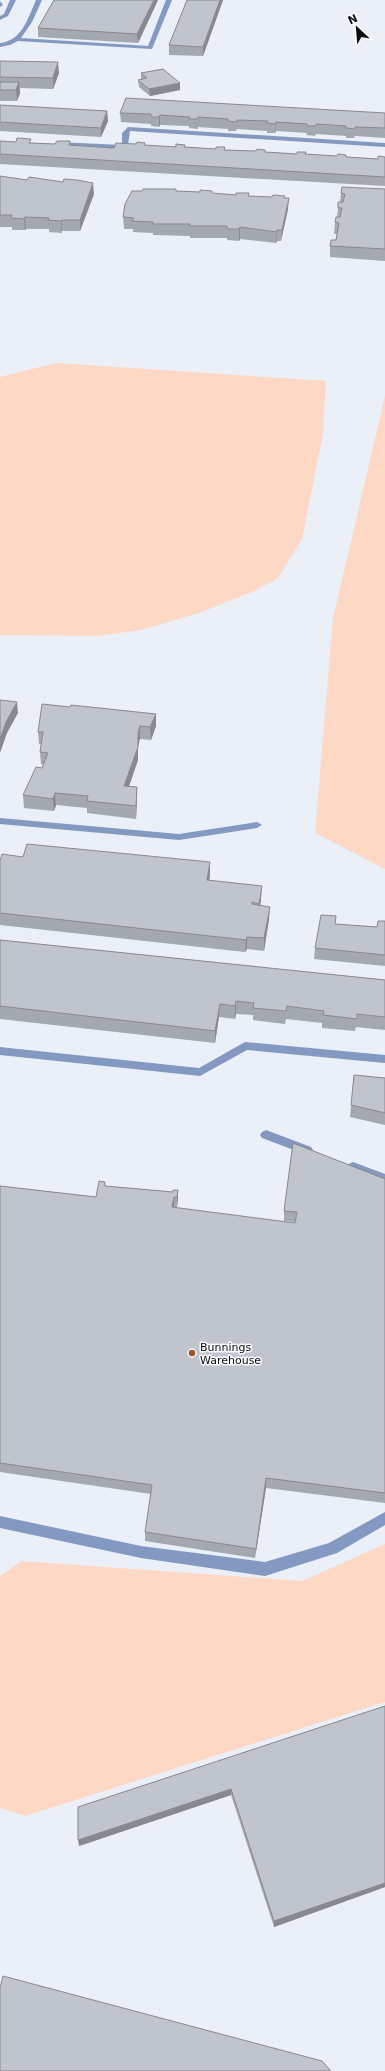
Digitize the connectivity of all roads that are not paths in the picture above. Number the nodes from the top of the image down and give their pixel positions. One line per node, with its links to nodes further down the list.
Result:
1 (13, 0): 4 (lane)
2 (39, 0): 5 (lane)
3 (168, 0): 5 (lane)
4 (0, 18)
5 (19, 40): 6 (lane)
6 (0, 45)
7 (47, 144): 9 (lane)
8 (385, 145): 9 (lane)
9 (125, 147): 10 (lane)
10 (138, 148)
11 (0, 821): 12 (lane)
12 (257, 825)
13 (0, 1051): 14 (lane)
14 (385, 1059)
15 (266, 1135): 16 (lane)
16 (318, 1154)
17 (340, 1162): 18 (lane)
18 (385, 1179)
19 (385, 1518): 20 (lane)
20 (0, 1522)

